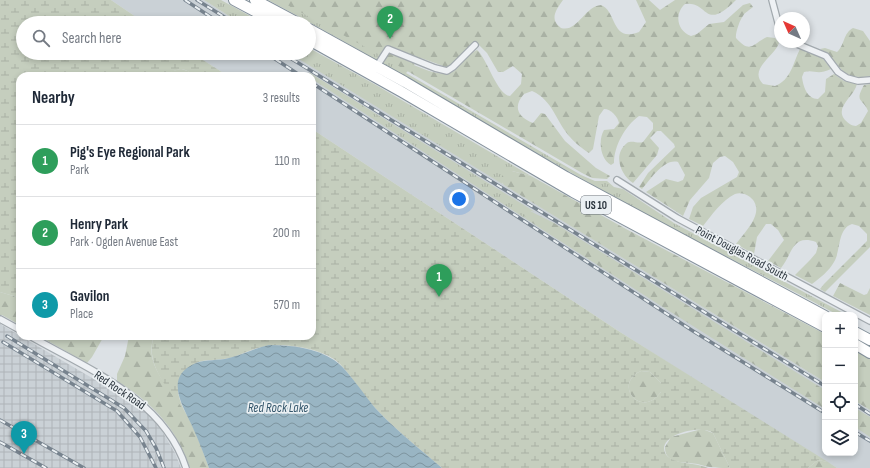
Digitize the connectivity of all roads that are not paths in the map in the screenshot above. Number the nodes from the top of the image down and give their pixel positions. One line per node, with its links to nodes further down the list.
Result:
1 (234, 0): 5 (highway)
2 (255, 0): 6 (highway)
3 (774, 0): 4 (street)
4 (776, 12)
5 (264, 16)
6 (285, 16)
7 (316, 33): 11 (highway, US 10)
8 (316, 43): 11 (highway, US 10)
9 (475, 45): 11 (street)
10 (807, 48): 12 (street)
11 (375, 70): 14 (highway, US 10); 17 (highway, US 10)
12 (870, 80)
13 (617, 180): 16 (street, Point Douglas Road South)
14 (822, 314)
15 (0, 319): 18 (street)
16 (870, 321)
17 (822, 326)
18 (16, 328)
19 (858, 334): 21 (highway)
20 (37, 340): 24 (street, Red Rock Road)
21 (870, 340)
22 (858, 346): 23 (highway)
23 (870, 353)
24 (186, 468)

